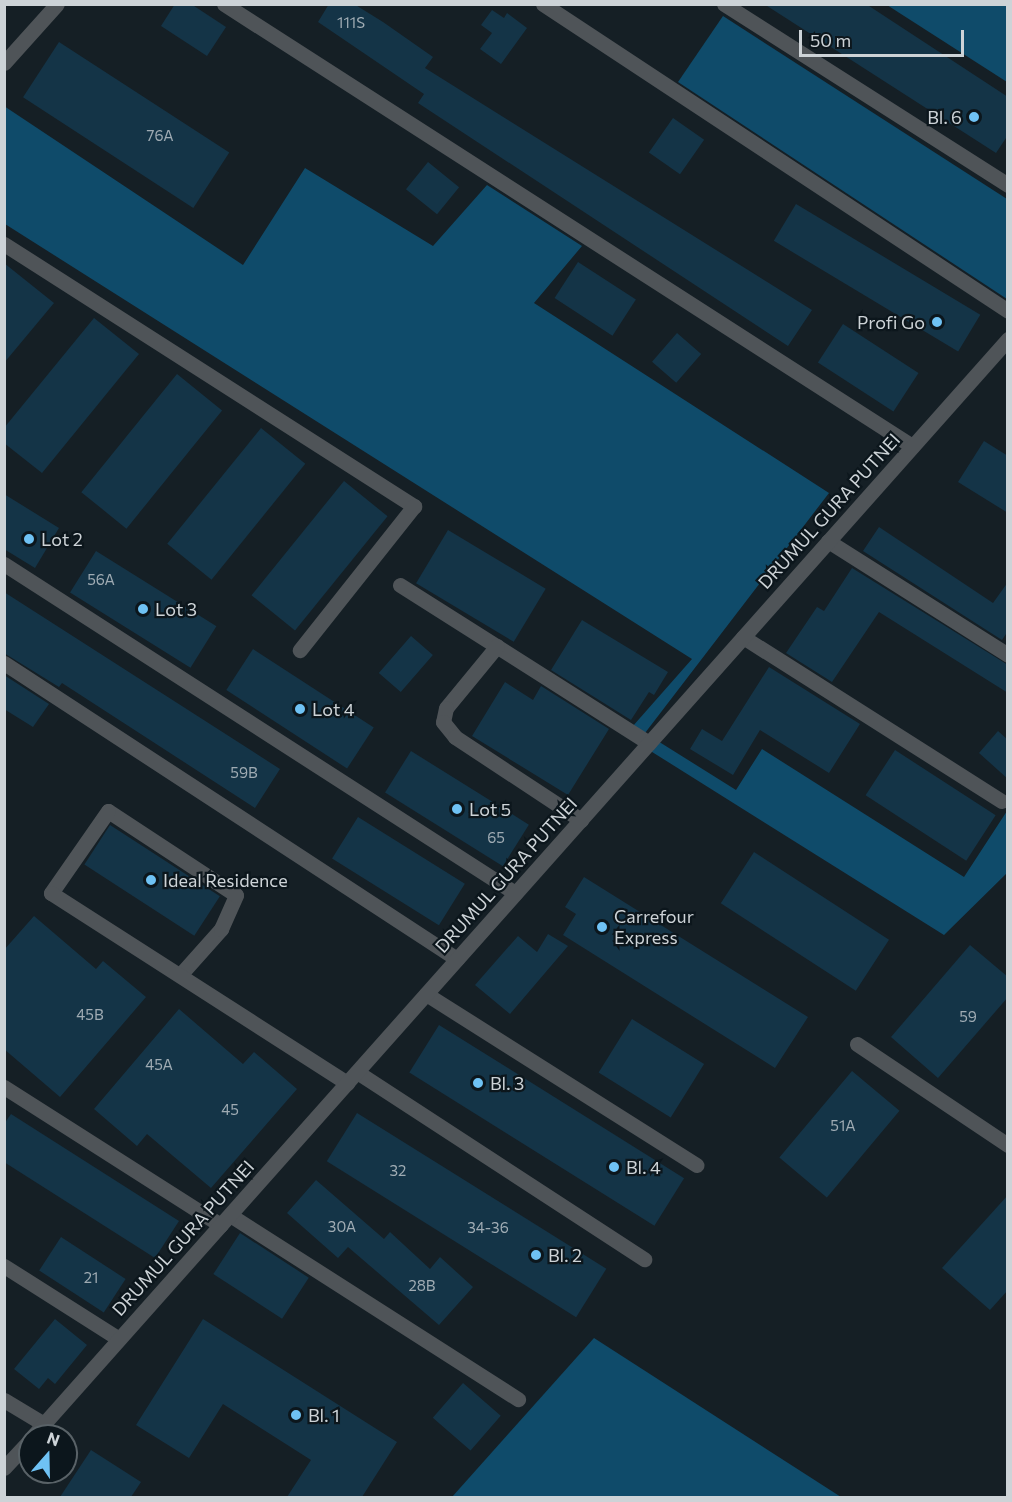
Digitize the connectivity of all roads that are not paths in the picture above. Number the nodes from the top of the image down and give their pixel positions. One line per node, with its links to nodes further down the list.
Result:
1 (57, 4): 5 (street)
2 (224, 4): 10 (street)
3 (543, 4): 8 (street)
4 (724, 4): 6 (street)
5 (4, 63)
6 (1008, 185)
7 (4, 244): 16 (street)
8 (1008, 311)
9 (1008, 339): 10 (street, DRUMUL GURA PUTNEI)
10 (912, 446): 11 (street, DRUMUL GURA PUTNEI)
11 (828, 541): 14 (street, DRUMUL GURA PUTNEI); 17 (street)
12 (4, 564): 22 (street)
13 (400, 585): 15 (street)
14 (743, 637): 19 (street, DRUMUL GURA PUTNEI); 20 (street)
15 (497, 646): 19 (street); 21 (street)
16 (300, 650)
17 (1008, 655)
18 (4, 663): 23 (street)
19 (649, 743): 21 (street, DRUMUL GURA PUTNEI)
20 (1000, 801)
21 (581, 820): 22 (street, DRUMUL GURA PUTNEI)
22 (515, 893): 23 (street, DRUMUL GURA PUTNEI)
23 (457, 958): 25 (street, DRUMUL GURA PUTNEI)
24 (180, 975): 24 (street); 27 (street)
25 (426, 994): 27 (street, DRUMUL GURA PUTNEI); 30 (street)
26 (857, 1044): 29 (street)
27 (352, 1077): 31 (street, DRUMUL GURA PUTNEI); 32 (street)
28 (4, 1087): 31 (street)
29 (1008, 1145)
30 (696, 1165)
31 (225, 1220): 34 (street, DRUMUL GURA PUTNEI); 35 (street)
32 (644, 1258)
33 (4, 1266): 34 (street)
34 (119, 1340): 38 (street, DRUMUL GURA PUTNEI)
35 (518, 1399)
36 (4, 1400): 37 (street)
37 (32, 1424)
38 (44, 1424)
39 (18, 1451): 40 (street)
40 (7, 1462)

